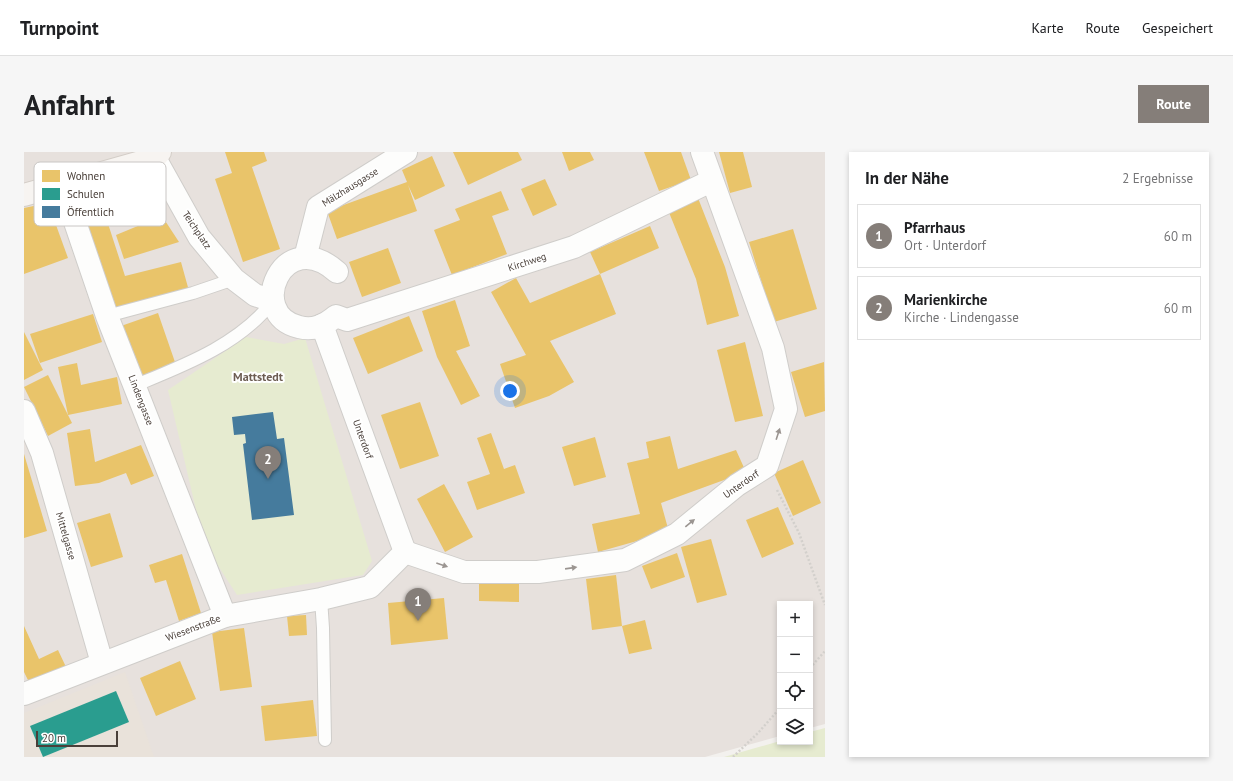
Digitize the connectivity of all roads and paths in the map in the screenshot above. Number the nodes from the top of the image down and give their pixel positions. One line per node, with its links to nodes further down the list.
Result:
1 (406, 152): 8 (street, Mälzhausgasse)
2 (702, 152): 6 (street, Unterdorf)
3 (157, 155): 4 (street)
4 (134, 162)
5 (166, 173): 10 (street, Teichplatz)
6 (711, 181): 13 (street, Kirchweg); 16 (street, Unterdorf, one-way to 6)
7 (76, 226): 12 (street, Lindengasse)
8 (305, 258): 9 (street); 11 (street)
9 (337, 272)
10 (234, 279): 11 (street, Teichplatz); 12 (lane)
11 (273, 301): 13 (street); 14 (lane)
12 (107, 316): 14 (street, Lindengasse)
13 (329, 321): 17 (street, Unterdorf)
14 (136, 385): 20 (street, Lindengasse)
15 (24, 412): 22 (street, Mittelgasse)
16 (767, 466): 17 (street, Unterdorf, one-way to 16); 19 (path)
17 (405, 552): 18 (street, Wiesenstraße)
18 (321, 600): 20 (street, Wiesenstraße); 26 (lane)
19 (825, 605)
20 (225, 616): 22 (street, Wiesenstraße)
21 (825, 651): 23 (path)
22 (102, 663): 24 (street, Wiesenstraße)
23 (813, 665)
24 (24, 694)
25 (779, 709): 27 (path)
26 (325, 740)
27 (733, 757)

